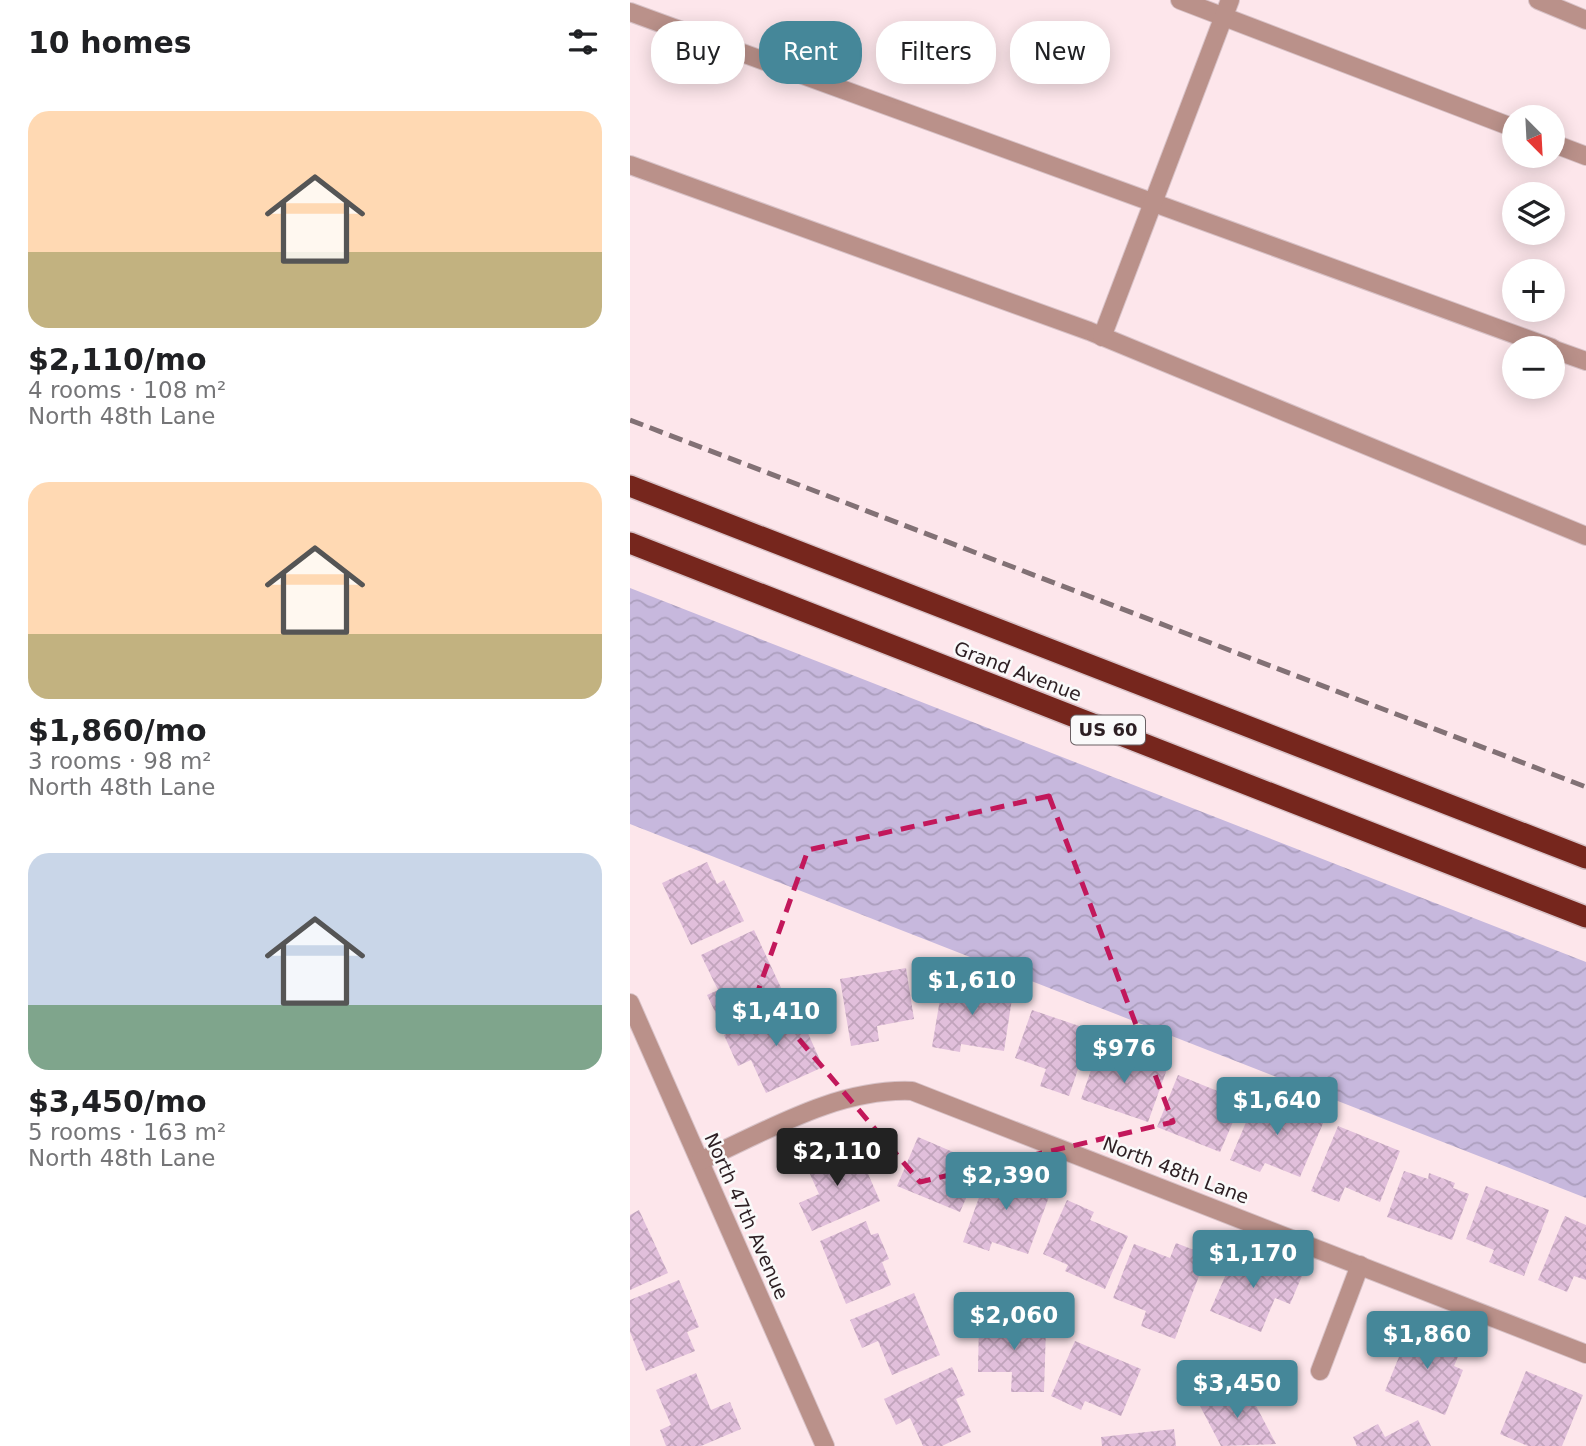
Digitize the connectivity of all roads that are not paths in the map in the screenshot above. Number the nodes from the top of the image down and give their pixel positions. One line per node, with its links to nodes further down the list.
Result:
1 (1180, 0): 5 (street)
2 (1230, 0): 5 (street)
3 (1538, 0): 6 (street)
4 (630, 12): 11 (street)
5 (1223, 17): 7 (street); 11 (street)
6 (1586, 20)
7 (1502, 123)
8 (1565, 148): 9 (street)
9 (1586, 156)
10 (630, 165): 13 (street)
11 (1151, 202): 12 (street); 13 (street)
12 (1519, 336)
13 (1102, 337): 17 (street)
14 (1565, 353): 15 (street)
15 (1586, 361)
16 (630, 486): 19 (highway, Grand Avenue / US 60)
17 (1586, 536)
18 (630, 543): 20 (highway, Grand Avenue / US 60)
19 (1586, 859)
20 (1586, 917)
21 (630, 1003): 22 (street, North 47th Avenue)
22 (700, 1161): 23 (street, North 48th Lane); 26 (street, North 47th Avenue)
23 (1360, 1265): 24 (street, North 48th Lane); 25 (street)
24 (1586, 1354)
25 (1320, 1371)
26 (825, 1446)

